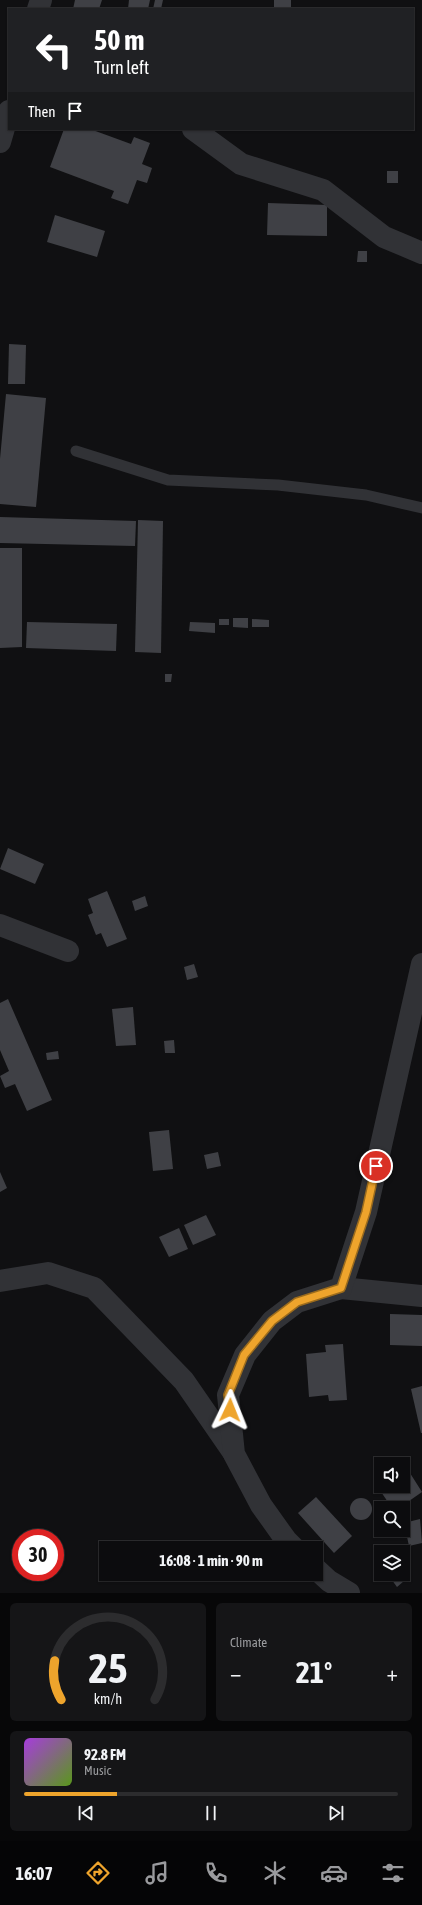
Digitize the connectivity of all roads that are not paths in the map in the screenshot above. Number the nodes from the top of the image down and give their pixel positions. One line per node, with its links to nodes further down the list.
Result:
1 (8, 114): 3 (street)
2 (193, 130): 4 (street)
3 (0, 142)
4 (422, 253)
5 (76, 451): 6 (lane)
6 (422, 508)
7 (0, 925): 8 (street)
8 (68, 951)
9 (422, 964): 11 (street)
10 (0, 1281): 13 (street)
11 (341, 1288): 12 (street); 13 (street)
12 (422, 1296)
13 (234, 1454): 14 (street)
14 (287, 1541)
15 (323, 1575): 16 (street)
16 (349, 1593)

